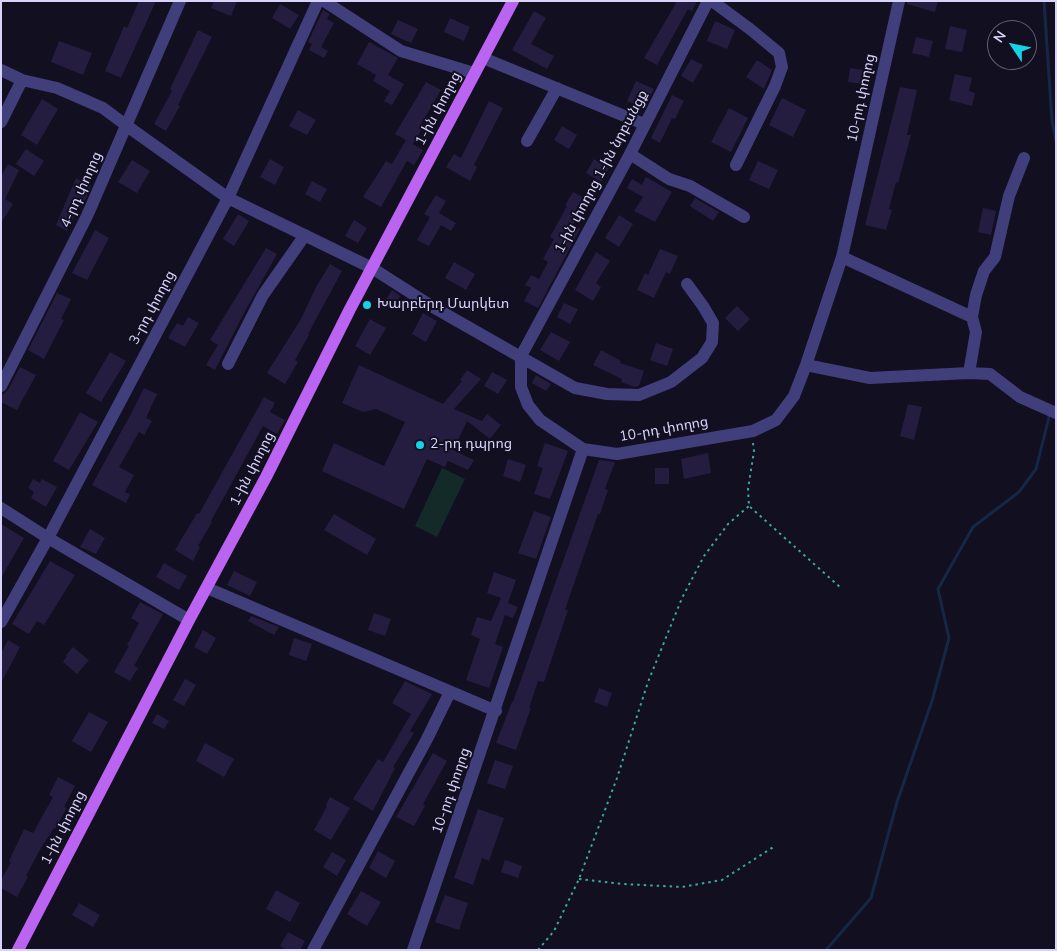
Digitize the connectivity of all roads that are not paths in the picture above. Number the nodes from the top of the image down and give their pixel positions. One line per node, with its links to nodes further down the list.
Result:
1 (180, 1): 14 (street, 4-րդ փողոց)
2 (318, 1): 19 (street, 3-րդ փողոց)
3 (324, 1): 9 (street)
4 (512, 1): 7 (main road, 1-ին փողոց)
5 (710, 1): 13 (street, 1-ին փողոց 1-ին նրբանցք); 18 (street)
6 (899, 1): 22 (street, 10-րդ փողոց)
7 (483, 58): 9 (main road, 1-ին փողոց); 11 (street)
8 (1, 70): 10 (street)
9 (474, 74): 23 (main road, 1-ին փողոց)
10 (22, 80): 12 (street); 14 (street)
11 (558, 88): 13 (street); 15 (street)
12 (1, 122)
13 (644, 124): 16 (street, 1-ին փողոց 1-ին նրբանցք)
14 (127, 126): 19 (street); 30 (street, 4-րդ փողոց)
15 (526, 141)
16 (630, 154): 20 (street); 26 (street, 1-ին փողոց 1-ին նրբանցք)
17 (1024, 158): 25 (street)
18 (736, 165)
19 (228, 198): 21 (street); 34 (street, 3-րդ փողոց)
20 (744, 217)
21 (306, 236): 23 (street); 27 (street)
22 (842, 257): 25 (street); 28 (street, 10-րդ փողոց)
23 (372, 268): 26 (street); 35 (main road, 1-ին փողոց)
24 (687, 284): 26 (street)
25 (972, 317): 29 (street)
26 (521, 356): 32 (street)
27 (228, 364)
28 (806, 365): 29 (street); 32 (street, 10-րդ փողոց)
29 (969, 373): 31 (street)
30 (1, 386)
31 (1056, 413)
32 (583, 449): 39 (street, 10-րդ փողոց)
33 (1, 508): 34 (street)
34 (48, 538): 36 (street); 37 (street, 3-րդ փողոց)
35 (207, 588): 36 (main road, 1-ին փողոց); 38 (street)
36 (188, 620): 40 (main road, 1-ին փողոց)
37 (1, 622)
38 (450, 692): 39 (street); 41 (street)
39 (496, 711): 42 (street, 10-րդ փողոց)
40 (18, 950)
41 (313, 950)
42 (413, 950)

